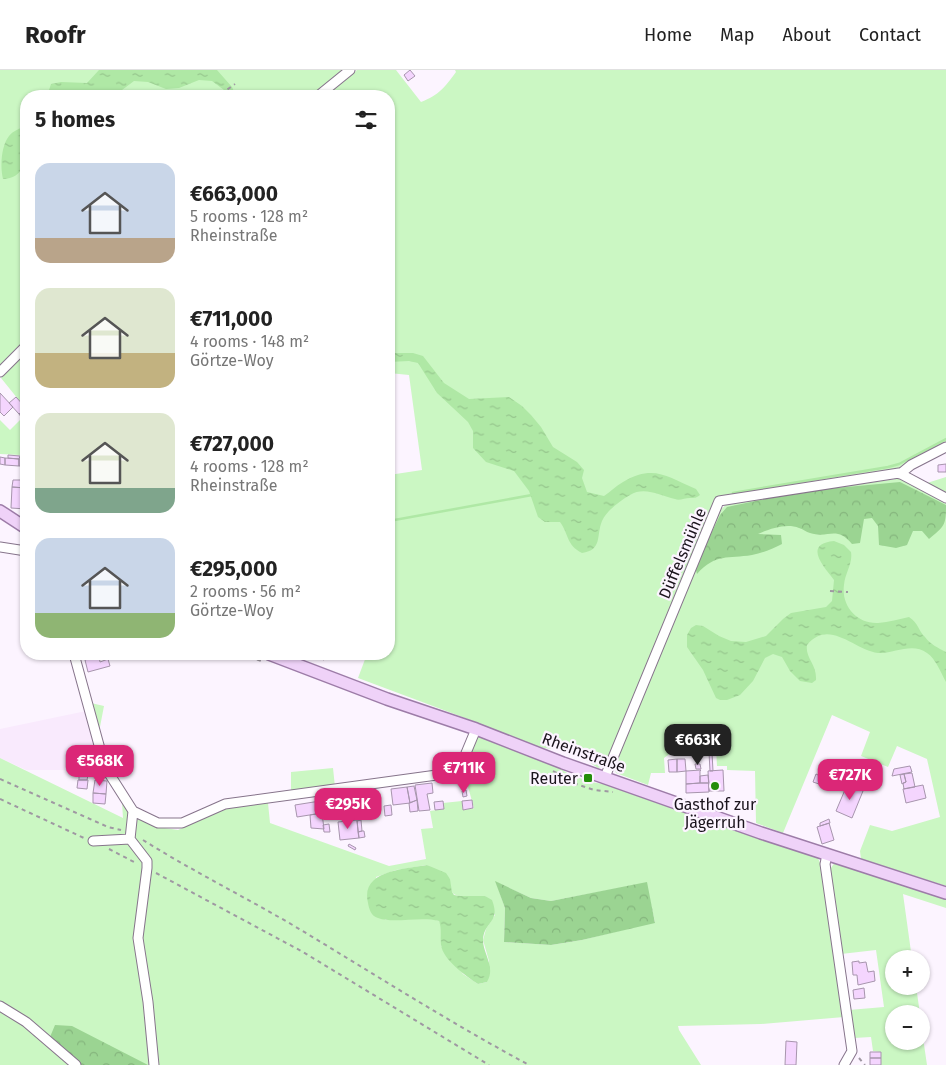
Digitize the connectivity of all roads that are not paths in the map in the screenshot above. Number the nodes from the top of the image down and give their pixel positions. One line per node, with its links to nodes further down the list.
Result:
1 (350, 70): 2 (street)
2 (325, 90)
3 (20, 352): 4 (street)
4 (0, 372)
5 (946, 447): 6 (street)
6 (900, 474): 7 (street); 15 (street, Düffelsmühle)
7 (946, 498)
8 (0, 511): 9 (main road)
9 (20, 524)
10 (0, 547): 11 (street)
11 (20, 549)
12 (76, 660): 16 (street)
13 (294, 660): 14 (main road, Rheinstraße)
14 (476, 729): 15 (main road, Rheinstraße); 16 (street)
15 (605, 777): 19 (main road, Rheinstraße)
16 (133, 811): 17 (street)
17 (130, 835): 18 (street); 23 (street)
18 (93, 841)
19 (827, 855): 20 (main road, Rheinstraße); 24 (street)
20 (946, 893)
21 (0, 1006): 22 (street)
22 (76, 1065)
23 (154, 1065)
24 (844, 1065)

